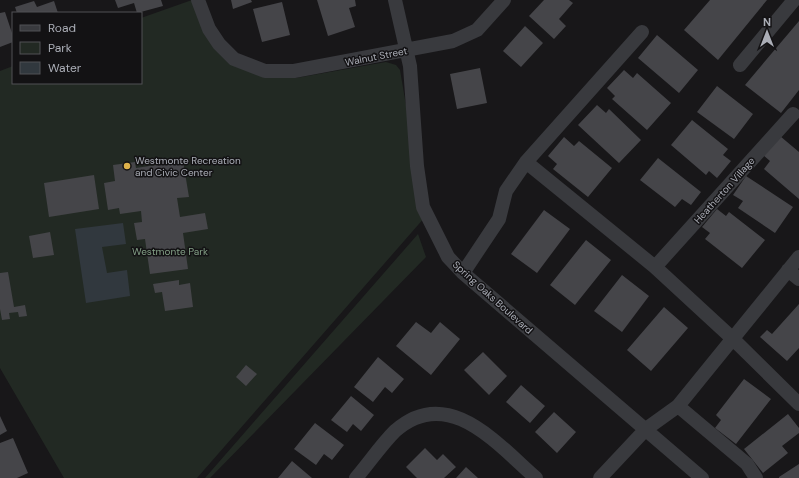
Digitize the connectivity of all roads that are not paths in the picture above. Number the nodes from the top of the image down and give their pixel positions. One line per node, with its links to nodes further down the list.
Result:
1 (198, 0): 6 (street, Walnut Street)
2 (395, 0): 6 (street, Spring Oaks Boulevard)
3 (504, 0): 6 (street, Walnut Street)
4 (794, 0): 7 (street)
5 (642, 32): 9 (street)
6 (407, 50): 13 (street, Spring Oaks Boulevard)
7 (740, 65)
8 (793, 114): 11 (street, Heatherton Village)
9 (526, 162): 11 (street); 13 (street)
10 (799, 257): 12 (street)
11 (655, 267): 15 (street)
12 (788, 270): 14 (street); 15 (street)
13 (463, 273): 18 (street, Spring Oaks Boulevard)
14 (799, 279)
15 (732, 338): 16 (street); 17 (street)
16 (799, 404)
17 (678, 406): 18 (street); 23 (street)
18 (646, 429): 21 (street); 22 (street, Spring Oaks Boulevard)
19 (356, 478): 20 (street)
20 (536, 478)
21 (600, 478)
22 (702, 478)
23 (756, 478)

